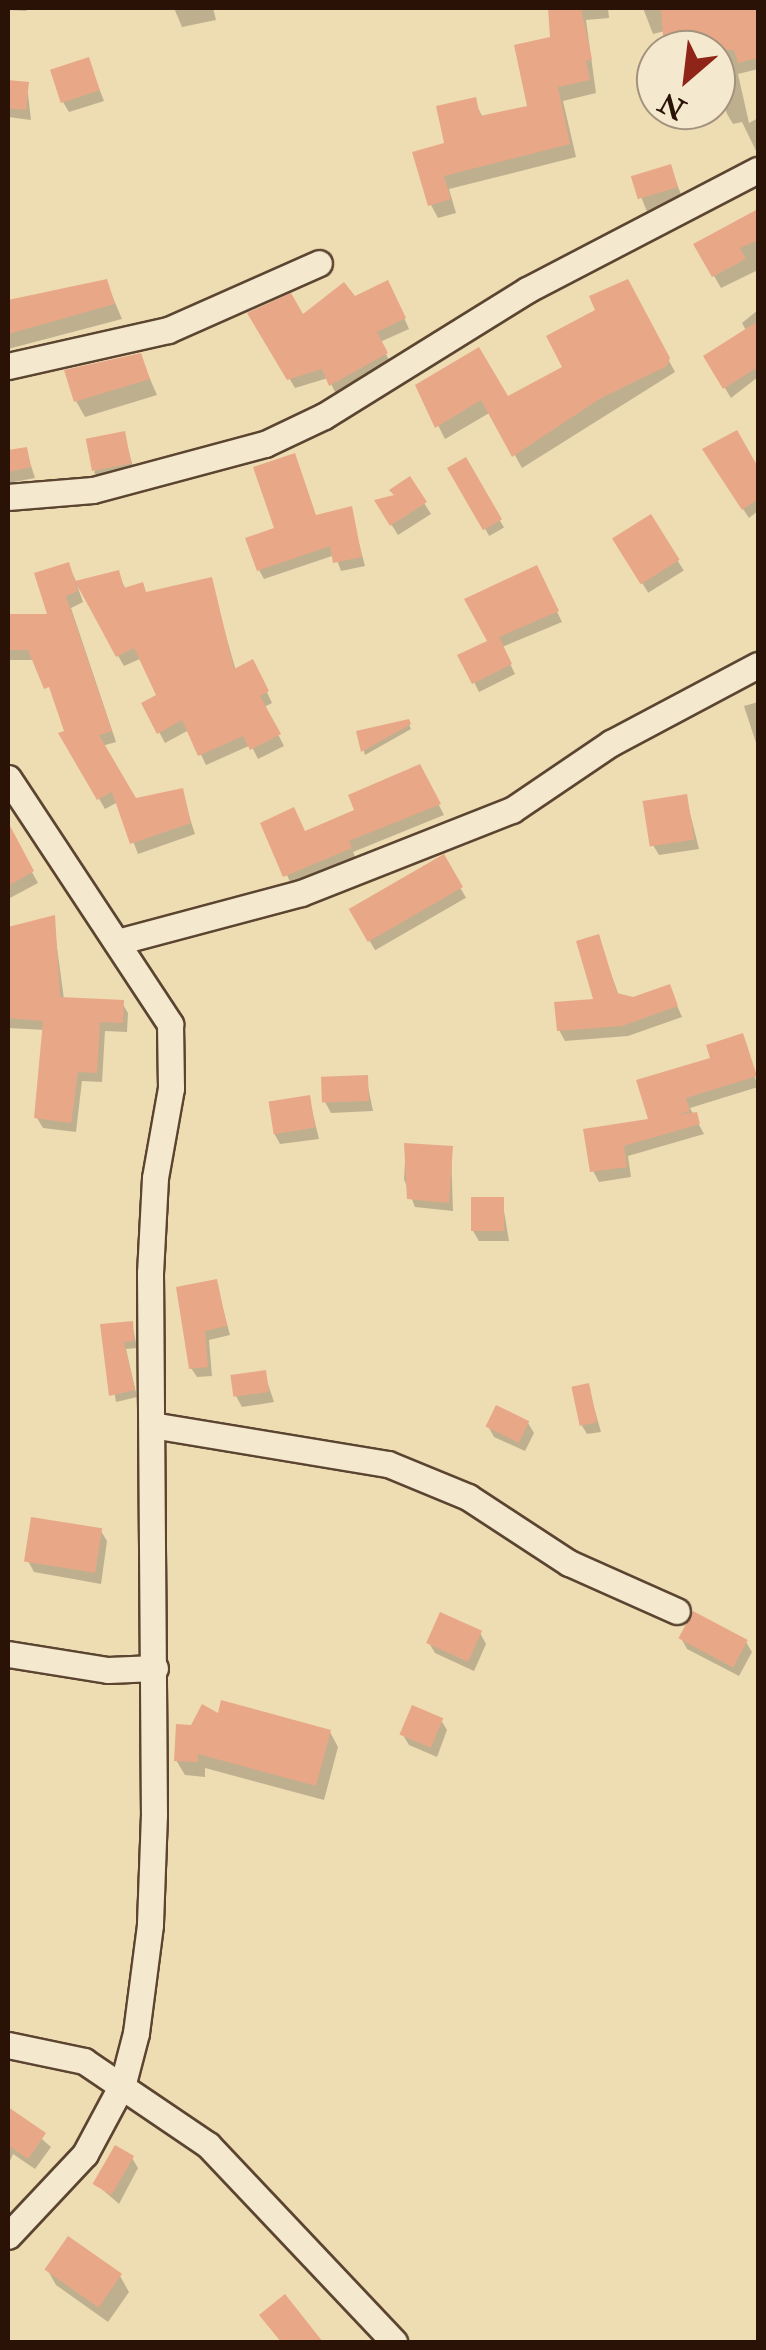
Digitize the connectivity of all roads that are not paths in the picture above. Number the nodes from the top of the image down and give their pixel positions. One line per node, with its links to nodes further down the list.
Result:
1 (758, 170): 4 (street)
2 (319, 263): 3 (street)
3 (8, 366)
4 (8, 497)
5 (758, 665): 7 (street)
6 (8, 778): 7 (street)
7 (117, 942): 8 (street)
8 (152, 1425): 9 (street); 11 (street)
9 (677, 1611)
10 (8, 1654): 11 (street)
11 (155, 1668): 13 (street)
12 (8, 2045): 13 (street)
13 (122, 2083): 14 (street); 15 (street)
14 (8, 2236)
15 (394, 2342)

